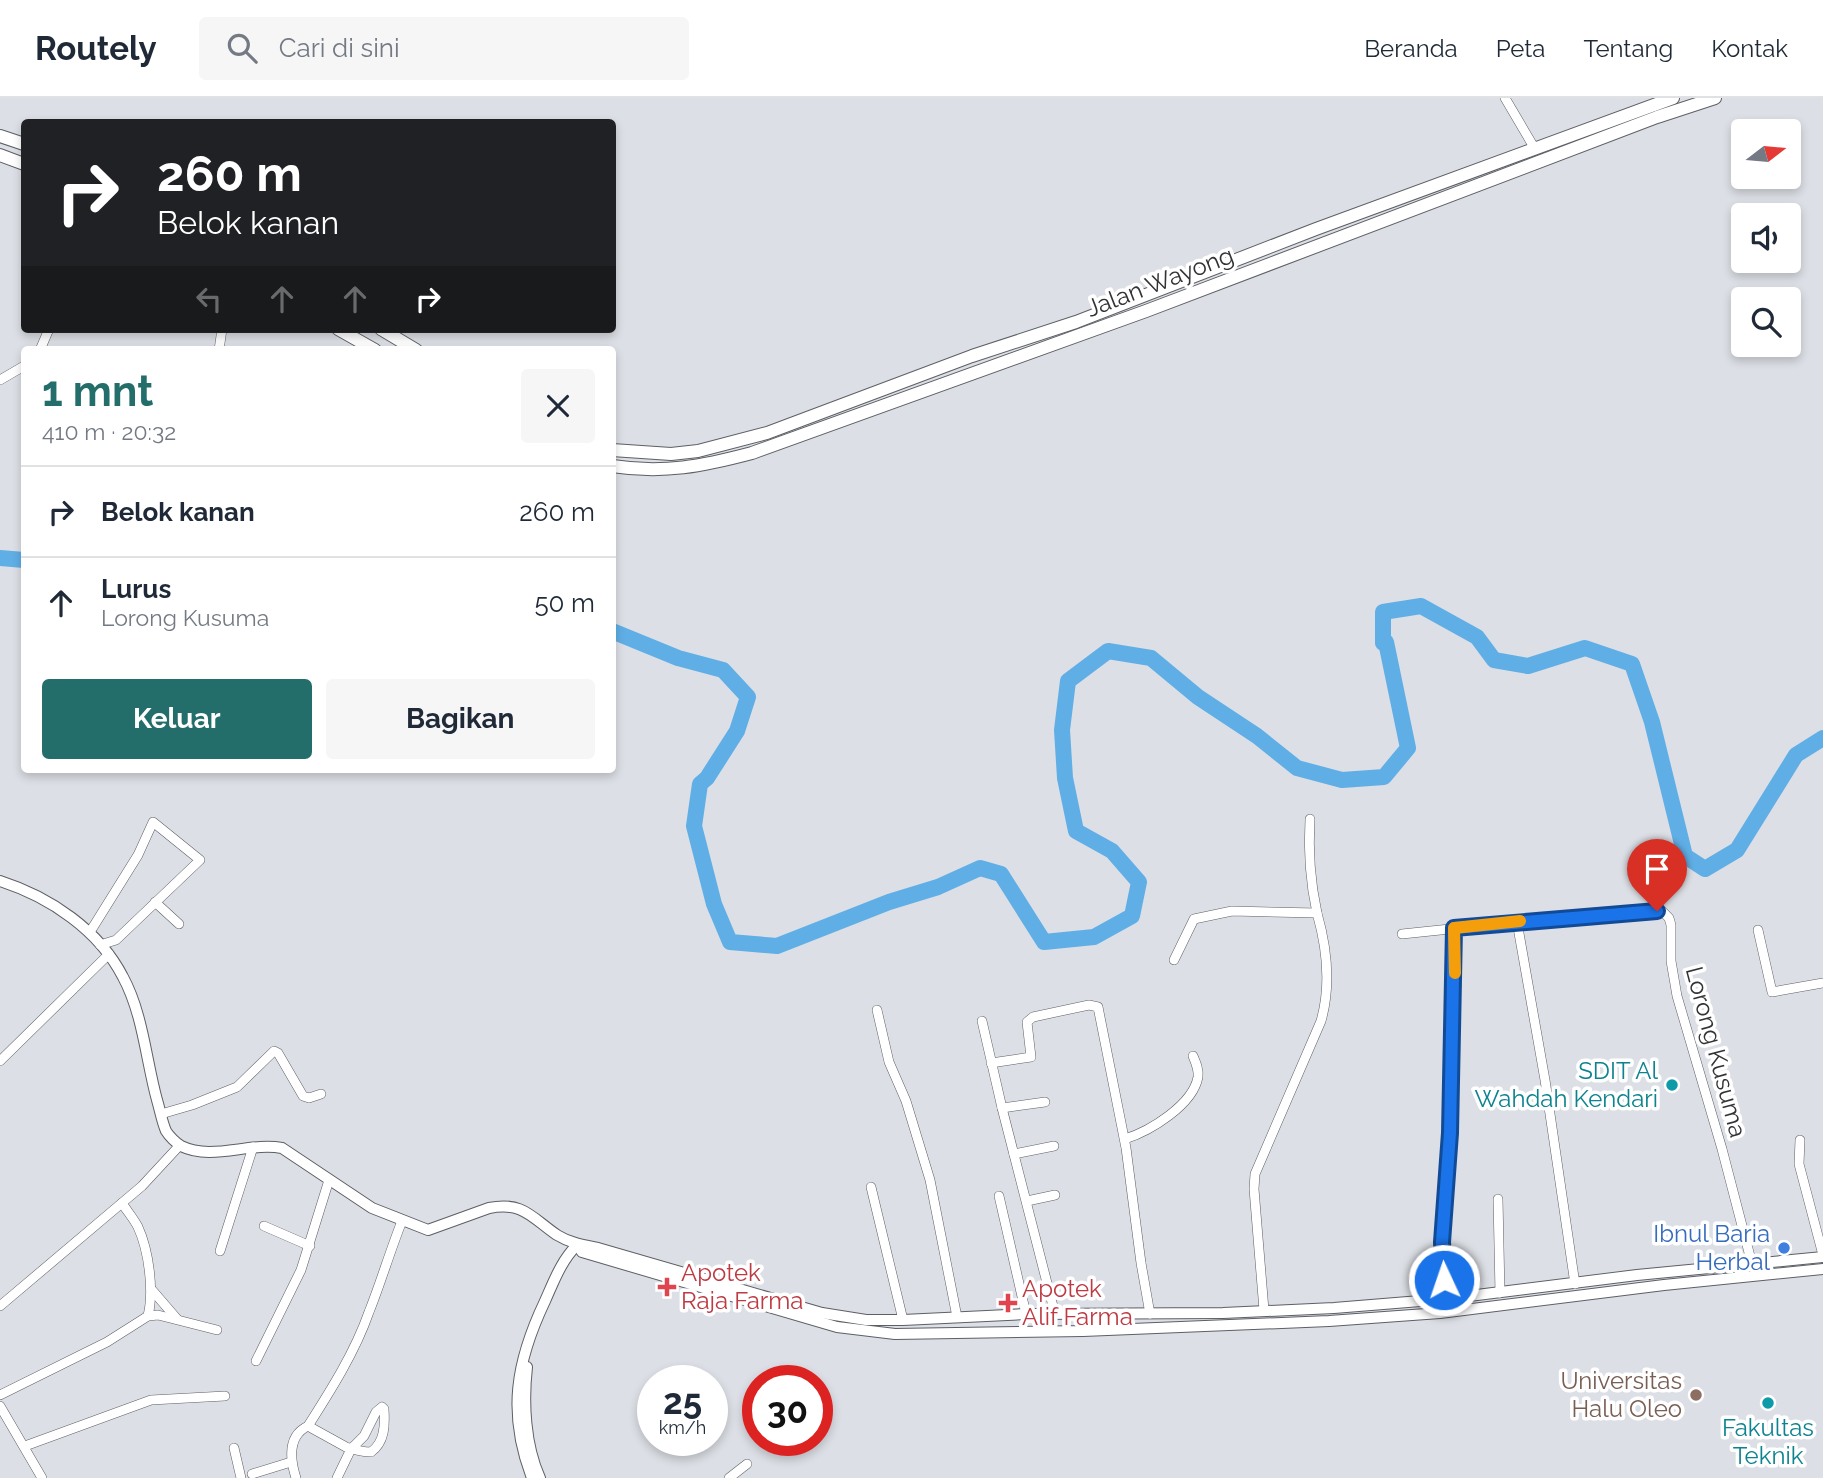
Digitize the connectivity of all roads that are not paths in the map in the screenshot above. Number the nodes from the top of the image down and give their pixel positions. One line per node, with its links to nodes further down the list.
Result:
1 (1505, 98): 6 (street)
2 (1673, 98): 6 (main road, Jalan Wayong)
3 (1715, 98): 16 (main road, Jalan Wayong)
4 (0, 136): 5 (main road)
5 (21, 143)
6 (1535, 149): 15 (main road, Jalan Wayong)
7 (0, 156): 8 (main road)
8 (21, 163)
9 (345, 333): 11 (main road)
10 (388, 333): 12 (main road)
11 (368, 346)
12 (409, 346)
13 (21, 368): 14 (street)
14 (0, 380)
15 (616, 450)
16 (616, 467)
17 (1310, 818): 20 (street)
18 (0, 881): 25 (street)
19 (155, 902): 22 (street); 25 (street); 27 (street)
20 (1317, 913): 28 (street); 67 (street)
21 (1517, 922): 23 (street); 58 (street, Lorong Kusuma); 62 (street)
22 (179, 924)
23 (1454, 928): 26 (street); 65 (street)
24 (1758, 930): 29 (street)
25 (90, 932): 27 (street)
26 (1402, 934)
27 (104, 949): 33 (street); 38 (street)
28 (1174, 960)
29 (1823, 984)
30 (877, 1010): 75 (street)
31 (982, 1021): 34 (street)
32 (1193, 1056): 39 (street)
33 (0, 1061)
34 (991, 1063): 37 (street); 39 (street)
35 (321, 1094): 38 (street)
36 (1045, 1101): 37 (street)
37 (1002, 1108): 44 (street)
38 (161, 1114): 41 (street)
39 (1125, 1139): 73 (street)
40 (1800, 1140): 57 (street)
41 (180, 1145): 43 (street); 51 (street)
42 (1054, 1146): 44 (street)
43 (253, 1147): 45 (street); 56 (street)
44 (1014, 1154): 50 (street)
45 (329, 1180): 52 (street); 55 (street)
46 (870, 1187): 77 (street)
47 (1055, 1195): 50 (street)
48 (999, 1196): 70 (street)
49 (1498, 1199): 64 (street)
50 (1027, 1200): 71 (street)
51 (122, 1203): 63 (street); 66 (street)
52 (402, 1221): 54 (street); 85 (street)
53 (264, 1226): 55 (street)
54 (577, 1245): 77 (street); 79 (street); 96 (street); 97 (street)
55 (310, 1246): 81 (street)
56 (220, 1251)
57 (1823, 1256): 58 (street)
58 (1752, 1264): 59 (street)
59 (1696, 1269): 61 (street); 62 (street)
60 (1823, 1269): 61 (street)
61 (1697, 1282): 68 (street)
62 (1575, 1284): 64 (street)
63 (152, 1290): 74 (street); 76 (street)
64 (1500, 1293): 65 (street)
65 (1445, 1299): 67 (street); 68 (street)
66 (0, 1306)
67 (1264, 1310): 69 (street)
68 (1446, 1312): 78 (street)
69 (1223, 1313): 73 (street); 78 (street)
70 (1026, 1314): 71 (street); 75 (street)
71 (1055, 1314): 72 (street)
72 (1133, 1314): 73 (street); 79 (street)
73 (1150, 1314)
74 (148, 1316): 76 (street); 82 (street)
75 (957, 1317): 77 (street)
76 (178, 1320): 80 (street)
77 (903, 1320)
78 (1224, 1326): 79 (street)
79 (1134, 1329)
80 (217, 1330)
81 (256, 1361)
82 (0, 1395)
83 (225, 1396): 86 (street)
84 (0, 1406): 86 (street)
85 (308, 1426): 88 (street); 89 (street)
86 (25, 1446): 92 (street)
87 (234, 1448): 93 (street)
88 (351, 1448): 88 (street); 95 (street)
89 (291, 1462): 91 (street); 94 (street)
90 (747, 1464): 98 (street)
91 (252, 1474)
92 (42, 1478)
93 (241, 1478)
94 (296, 1478)
95 (337, 1478)
96 (532, 1478)
97 (540, 1478)
98 (729, 1478)

